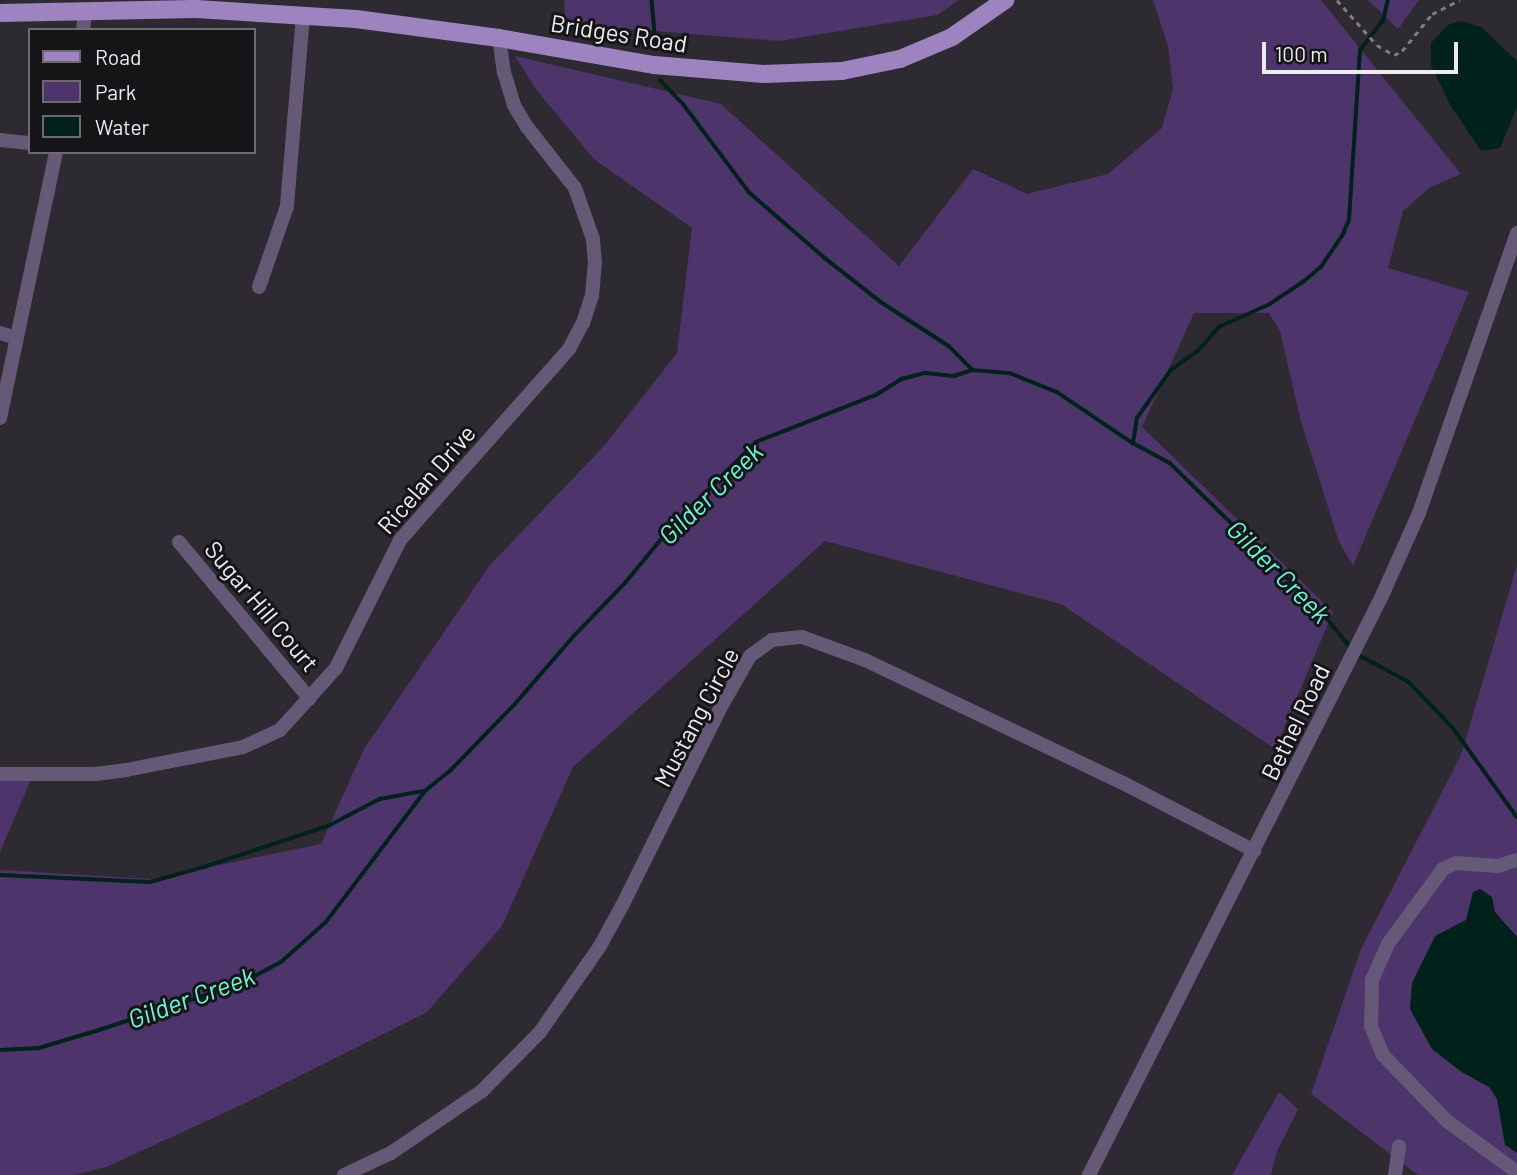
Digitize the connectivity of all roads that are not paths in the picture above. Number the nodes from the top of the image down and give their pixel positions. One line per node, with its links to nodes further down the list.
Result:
1 (1005, 0): 5 (main road, Bridges Road)
2 (0, 13): 4 (main road, Bridges Road)
3 (303, 15): 4 (main road, Bridges Road); 5 (main road, Bridges Road); 10 (street)
4 (84, 21)
5 (499, 38): 15 (street, Ricelan Drive)
6 (0, 140): 7 (street)
7 (28, 143)
8 (56, 154): 12 (street)
9 (1517, 233): 17 (street, Bethel Road)
10 (259, 287)
11 (0, 333): 12 (street)
12 (16, 338): 13 (street)
13 (0, 418)
14 (179, 542): 15 (street, Sugar Hill Court)
15 (310, 699): 16 (street, Ricelan Drive)
16 (0, 774)
17 (1255, 852): 21 (street, Mustang Circle); 22 (street, Bethel Road)
18 (1517, 860): 20 (street)
19 (1399, 1146): 23 (street)
20 (1517, 1172)
21 (344, 1175)
22 (1089, 1175)
23 (1395, 1175)

